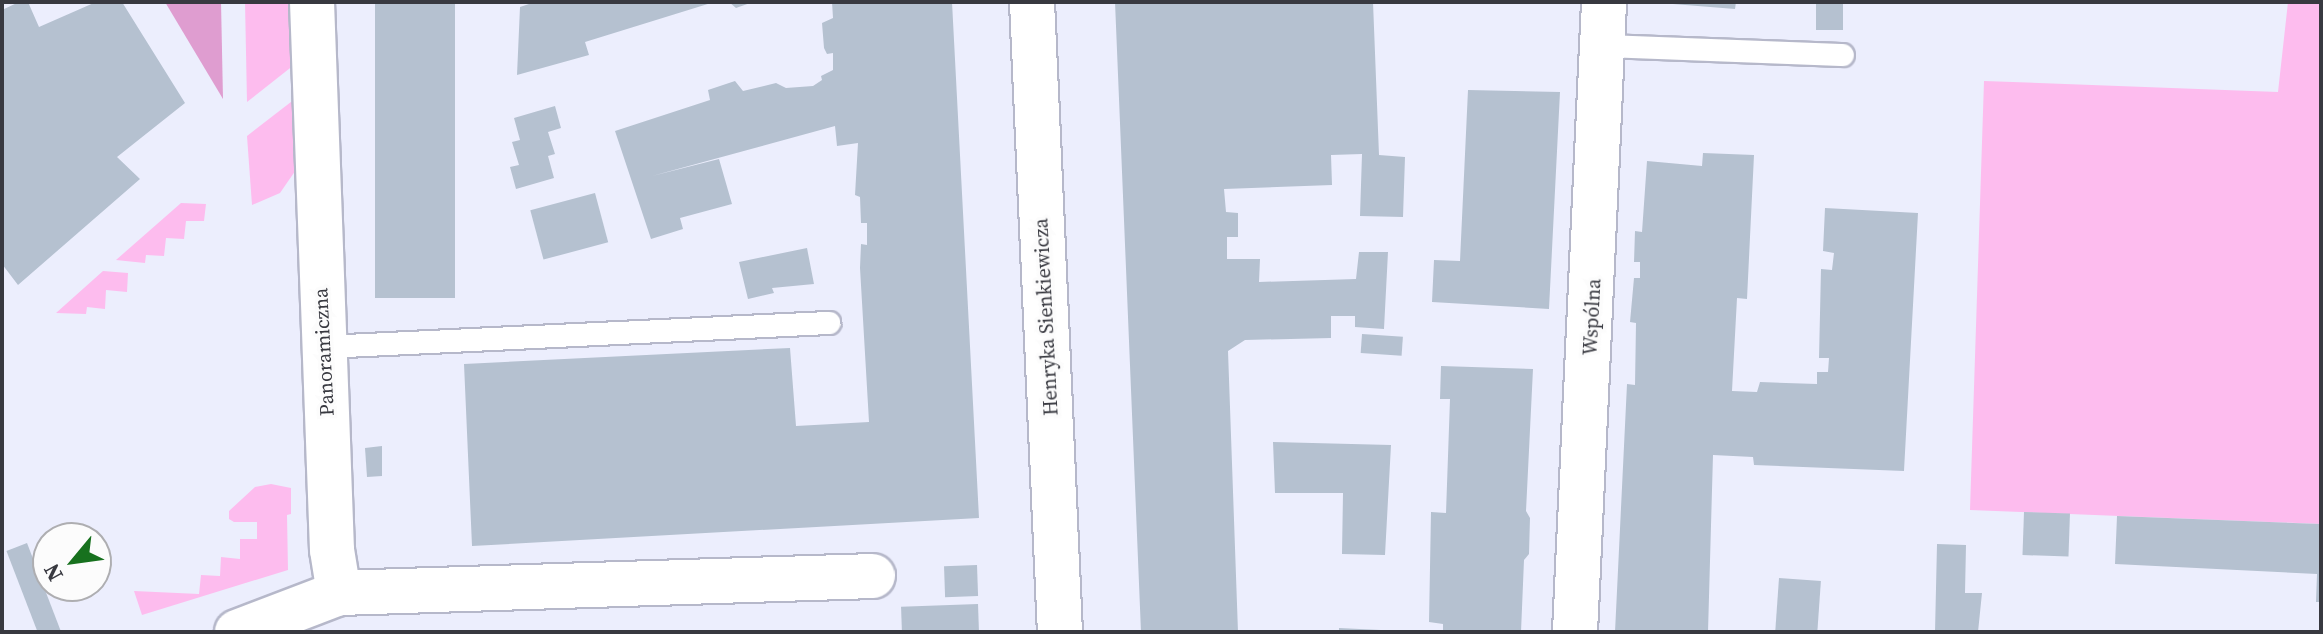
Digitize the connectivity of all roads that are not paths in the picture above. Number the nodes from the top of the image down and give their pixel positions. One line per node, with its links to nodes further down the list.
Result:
1 (312, 2): 7 (street, Panoramiczna)
2 (1032, 2): 11 (street, Henryka Sienkiewicza)
3 (1604, 2): 4 (street, Wspólna)
4 (1604, 46): 5 (lane); 12 (street, Wspólna)
5 (1843, 55)
6 (829, 323): 7 (lane)
7 (325, 347): 9 (street, Panoramiczna)
8 (873, 576): 9 (street)
9 (339, 593): 10 (street)
10 (237, 632)
11 (1060, 632)
12 (1575, 632)

